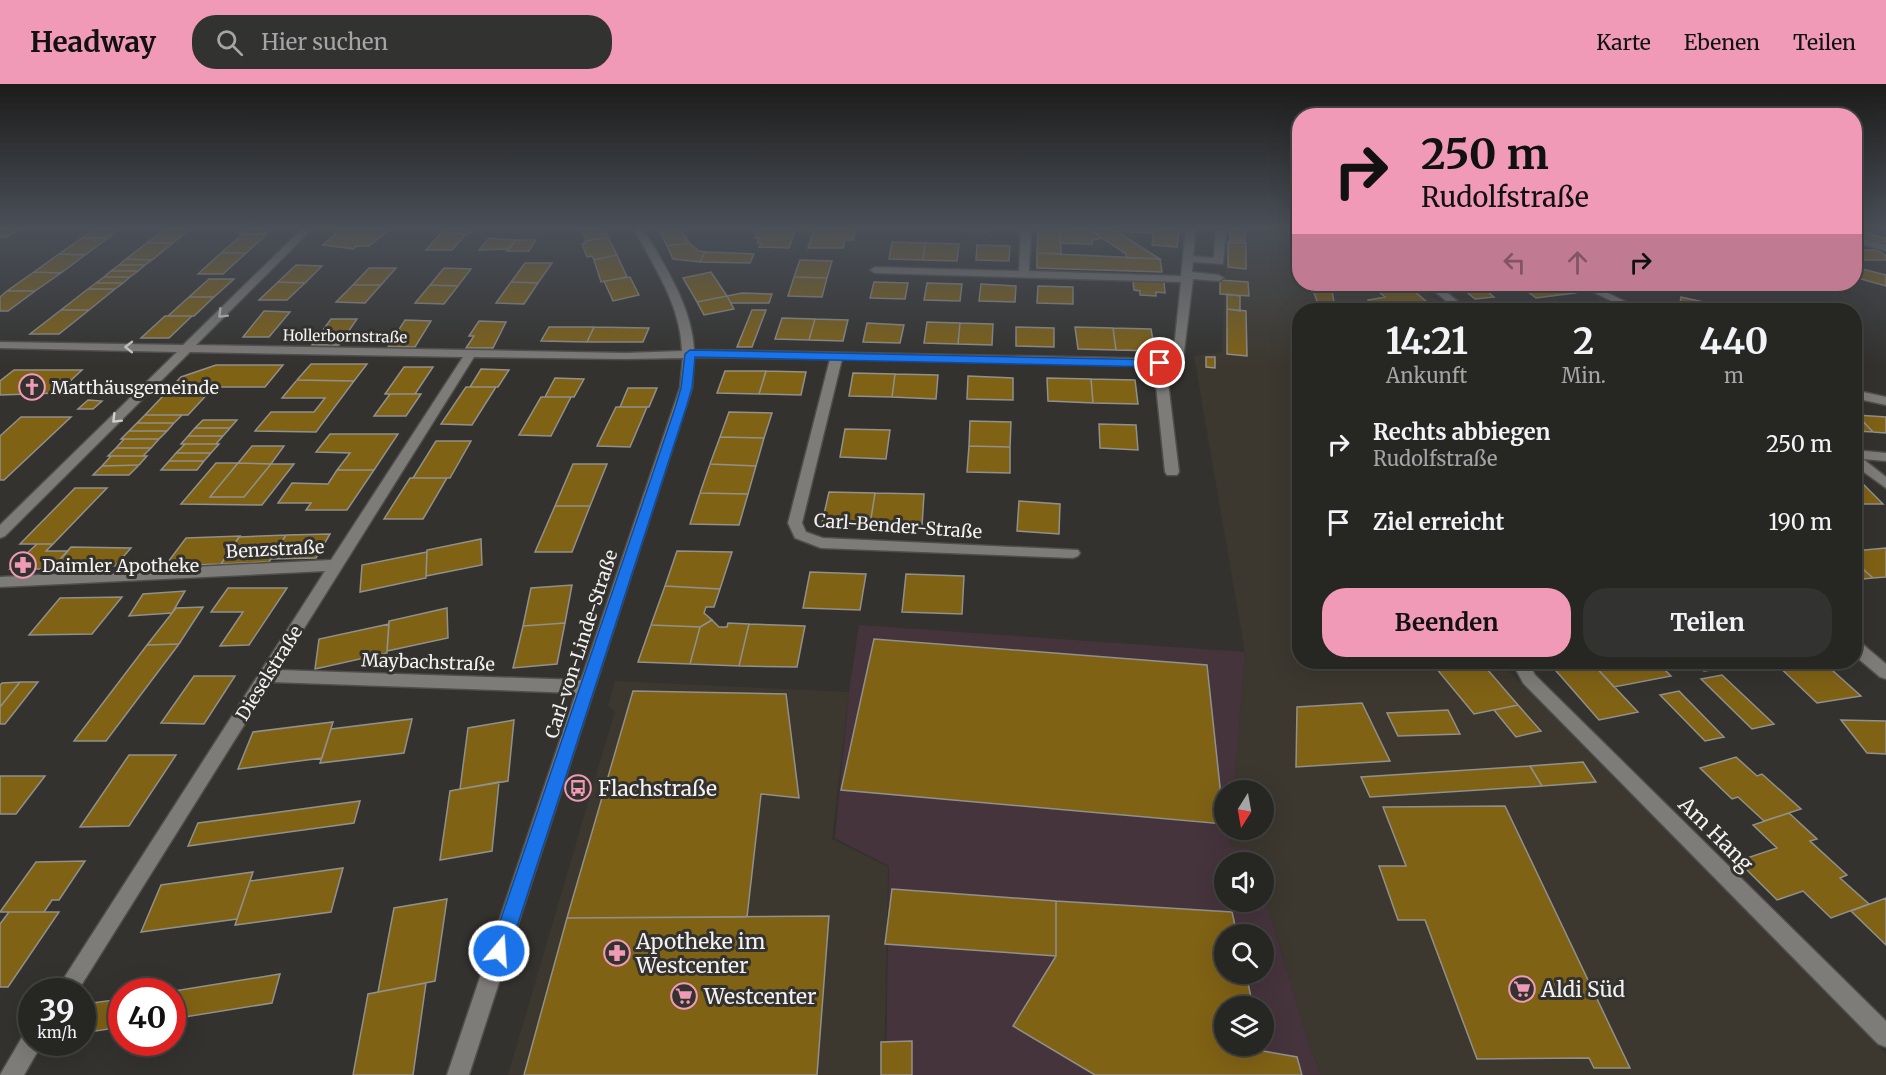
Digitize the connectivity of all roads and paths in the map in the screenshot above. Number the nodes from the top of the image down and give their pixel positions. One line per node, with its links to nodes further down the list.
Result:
1 (261, 274): 11 (street, one-way to 11)
2 (662, 274): 13 (street, Carl-von-Linde-Straße)
3 (1037, 274): 4 (street)
4 (1188, 277): 5 (street); 15 (street, Hollerbornstraße)
5 (1219, 278)
6 (1440, 291): 8 (street)
7 (1597, 291): 9 (street)
8 (1454, 303)
9 (1623, 303)
10 (0, 345): 11 (street, Hollerbornstraße, one-way to 10)
11 (187, 348): 12 (street, Hollerbornstraße); 23 (street, one-way to 23)
12 (471, 353): 13 (street, Hollerbornstraße); 25 (street, Dieselstraße)
13 (690, 354): 14 (street, Hollerbornstraße); 31 (street, Carl-von-Linde-Straße)
14 (837, 356): 15 (street, Hollerbornstraße); 24 (street, Carl-Bender-Straße)
15 (1160, 363): 21 (street)
16 (1862, 396): 17 (street)
17 (1886, 401)
18 (1862, 456): 19 (street)
19 (1886, 457)
20 (1862, 463): 22 (street)
21 (1172, 472)
22 (1886, 484)
23 (0, 533)
24 (1073, 553)
25 (336, 565): 26 (street, Benzstraße); 30 (street, Dieselstraße)
26 (0, 582)
27 (1862, 652): 29 (street)
28 (1524, 669): 33 (street, Am Hang)
29 (1886, 673)
30 (268, 676): 31 (street, Maybachstraße); 32 (street, Dieselstraße)
31 (587, 687): 36 (street, Carl-von-Linde-Straße)
32 (74, 978)
33 (1886, 1036)
34 (23, 1056): 35 (street)
35 (11, 1075)
36 (458, 1075)

